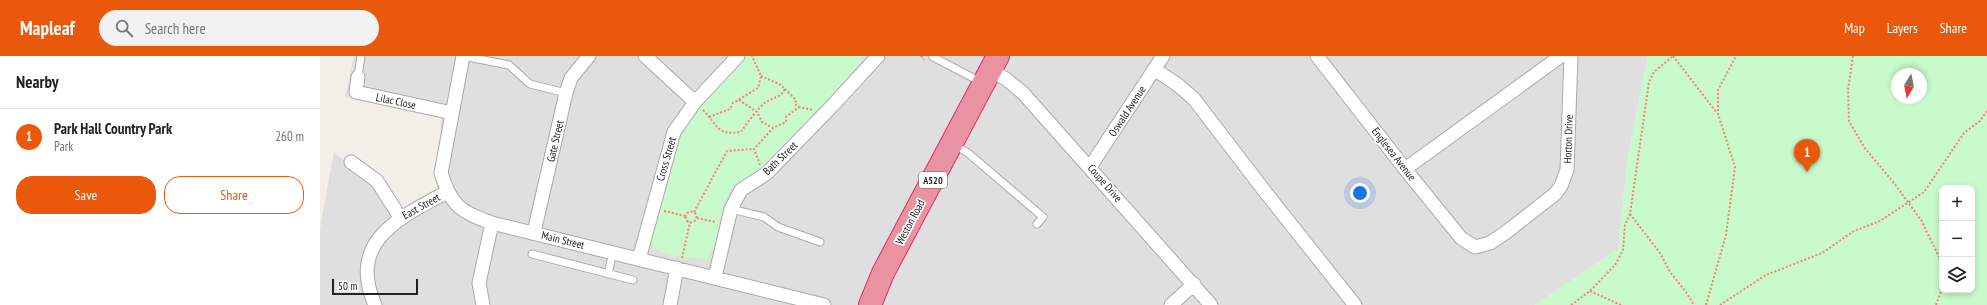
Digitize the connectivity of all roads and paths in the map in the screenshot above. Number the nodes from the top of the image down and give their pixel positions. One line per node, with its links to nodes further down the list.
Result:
1 (361, 56): 19 (lane)
2 (463, 56): 21 (lane); 27 (street, Main Street)
3 (589, 56): 21 (street, Gate Street)
4 (645, 56): 23 (street)
5 (738, 56): 23 (street, Cross Street)
6 (752, 56): 18 (path)
7 (878, 56): 30 (street, Bath Street)
8 (1163, 56): 16 (street, Oswald Avenue)
9 (1317, 56): 36 (street, Englesea Avenue)
10 (1562, 56): 36 (street)
11 (1571, 56): 53 (street, Horton Drive)
12 (1673, 56): 28 (path); 43 (path)
13 (1736, 56): 28 (path)
14 (1853, 56): 39 (path)
15 (933, 57): 17 (lane)
16 (1154, 69): 35 (street, Oswald Avenue); 72 (street)
17 (990, 70): 32 (highway, Weston Road / A520); 35 (street, Coupe Drive)
18 (761, 76): 20 (path); 22 (path)
19 (358, 77): 27 (street, Lilac Close)
20 (785, 89): 24 (path); 26 (path)
21 (566, 93): 51 (street, Gate Street)
22 (739, 100): 26 (path); 29 (path)
23 (695, 102): 29 (path); 40 (street, Cross Street)
24 (799, 107): 30 (path); 31 (path)
25 (1987, 111): 39 (path)
26 (757, 112): 29 (path); 31 (path)
27 (452, 113): 38 (street, Main Street)
28 (1718, 114): 76 (path)
29 (709, 117)
30 (822, 117): 37 (street, Bath Street)
31 (773, 128): 33 (path)
32 (952, 144): 49 (lane); 69 (highway, Weston Road / A520)
33 (754, 149): 37 (path); 42 (path)
34 (351, 162): 45 (street)
35 (1090, 167): 62 (street, Coupe Drive)
36 (1405, 169): 53 (street, Englesea Avenue)
37 (767, 173): 41 (street, Bath Street)
38 (447, 192): 45 (street, East Street); 48 (street, Main Street)
39 (1908, 203): 56 (path); 77 (path)
40 (653, 208): 44 (path); 57 (street, Cross Street)
41 (732, 209): 50 (street, Bath Street); 52 (lane)
42 (694, 212): 44 (path); 46 (path)
43 (1630, 214): 63 (path); 75 (path)
44 (686, 216): 47 (path)
45 (400, 217): 65 (street, East Street)
46 (697, 218): 47 (path); 50 (path)
47 (690, 222): 58 (path)
48 (492, 223): 51 (street, Main Street); 66 (street)
49 (1037, 224)
50 (727, 225): 60 (street, Bath Street)
51 (534, 232): 54 (street, Main Street)
52 (820, 242)
53 (1475, 247)
54 (613, 252): 57 (street, Main Street); 59 (lane)
55 (532, 254): 59 (lane)
56 (1939, 257)
57 (639, 259): 58 (street, Main Street)
58 (678, 268): 60 (street, Main Street); 67 (street)
59 (608, 274): 61 (lane)
60 (715, 276): 68 (street, Main Street)
61 (633, 280)
62 (1194, 284): 70 (street); 71 (street, Coupe Drive)
63 (1590, 291): 73 (path); 74 (path)
64 (1940, 293): 78 (path)
65 (375, 305)
66 (484, 305)
67 (670, 305)
68 (824, 305)
69 (870, 305)
70 (1171, 305)
71 (1212, 305)
72 (1355, 305)
73 (1572, 305)
74 (1621, 305)
75 (1694, 305)
76 (1706, 305)
77 (1720, 305)
78 (1936, 305)

